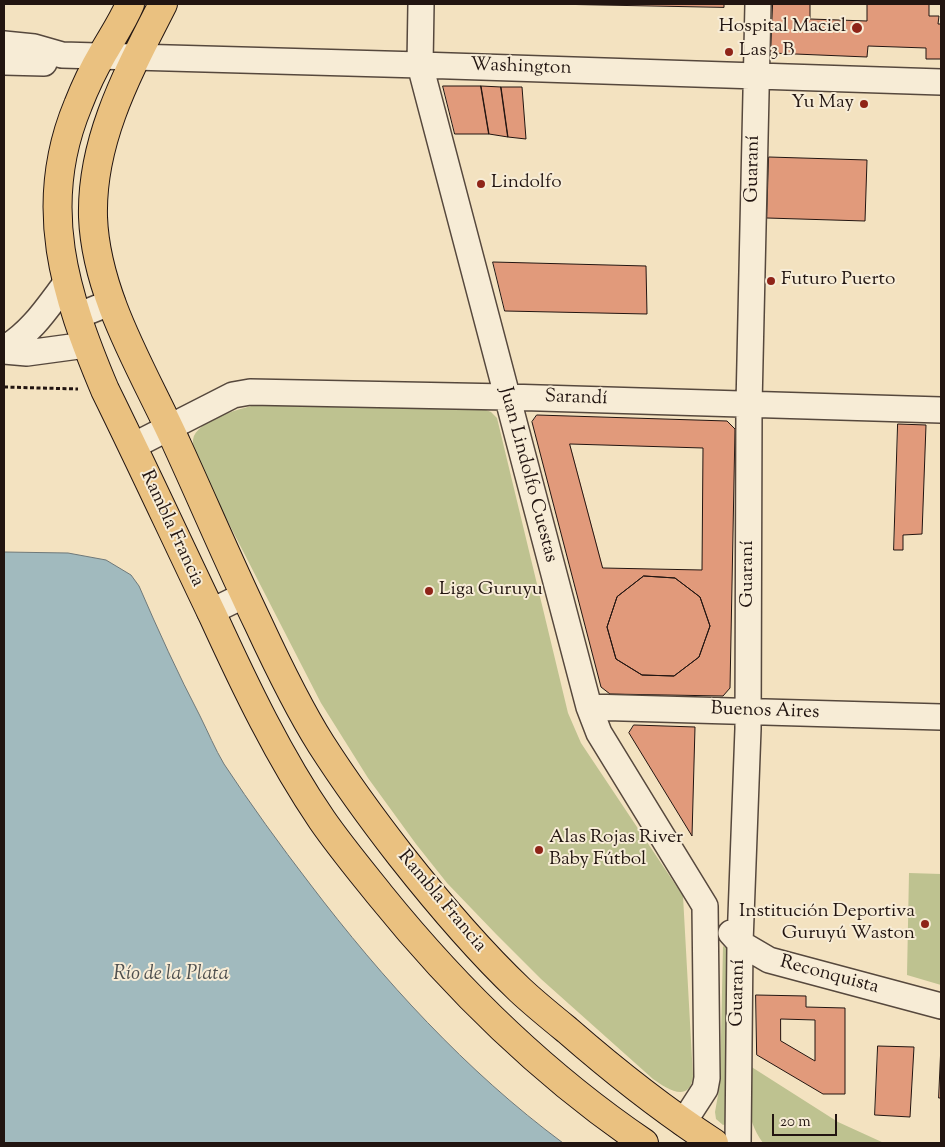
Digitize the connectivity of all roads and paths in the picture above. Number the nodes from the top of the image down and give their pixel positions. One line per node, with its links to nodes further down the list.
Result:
1 (130, 4): 7 (main road, Rambla Francia)
2 (163, 4): 8 (main road, Rambla Francia)
3 (421, 4): 10 (street, Juan Lindolfo Cuestas)
4 (758, 4): 11 (street, Guaraní)
5 (4, 44): 6 (street)
6 (62, 55): 7 (street, Washington); 9 (street)
7 (102, 55): 8 (street, Washington); 13 (main road, Rambla Francia)
8 (137, 56): 10 (street, Washington); 14 (main road, Rambla Francia)
9 (4, 62)
10 (420, 65): 11 (street, Washington); 20 (street, Juan Lindolfo Cuestas)
11 (756, 77): 12 (street, Washington); 21 (street, Guaraní)
12 (941, 82)
13 (66, 283): 15 (main road, Rambla Francia); 17 (street)
14 (112, 302): 15 (street); 23 (main road, Rambla Francia)
15 (77, 316): 16 (main road, Rambla Francia)
16 (86, 344): 17 (street); 19 (main road, Rambla Francia)
17 (4, 350)
18 (4, 387): 19 (path)
19 (105, 390): 24 (main road, Rambla Francia)
20 (507, 397): 21 (street, Sarandí); 23 (street, Sarandí); 27 (street, Juan Lindolfo Cuestas)
21 (749, 405): 22 (street, Sarandí); 28 (street, Guaraní)
22 (941, 410)
23 (170, 428): 24 (street, Sarandí); 25 (main road, Rambla Francia)
24 (132, 446): 26 (main road, Rambla Francia)
25 (245, 595): 26 (street); 33 (main road, Rambla Francia)
26 (210, 612): 34 (main road, Rambla Francia)
27 (589, 707): 28 (street, Buenos Aires); 30 (street, Juan Lindolfo Cuestas)
28 (748, 711): 29 (street, Buenos Aires); 31 (street, Guaraní)
29 (941, 717)
30 (705, 906): 31 (street, Reconquista); 33 (street)
31 (740, 943): 32 (street, Reconquista); 36 (street, Guaraní)
32 (941, 1006)
33 (683, 1123): 35 (main road, Rambla Francia)
34 (644, 1143)
35 (714, 1143)
36 (738, 1143)

